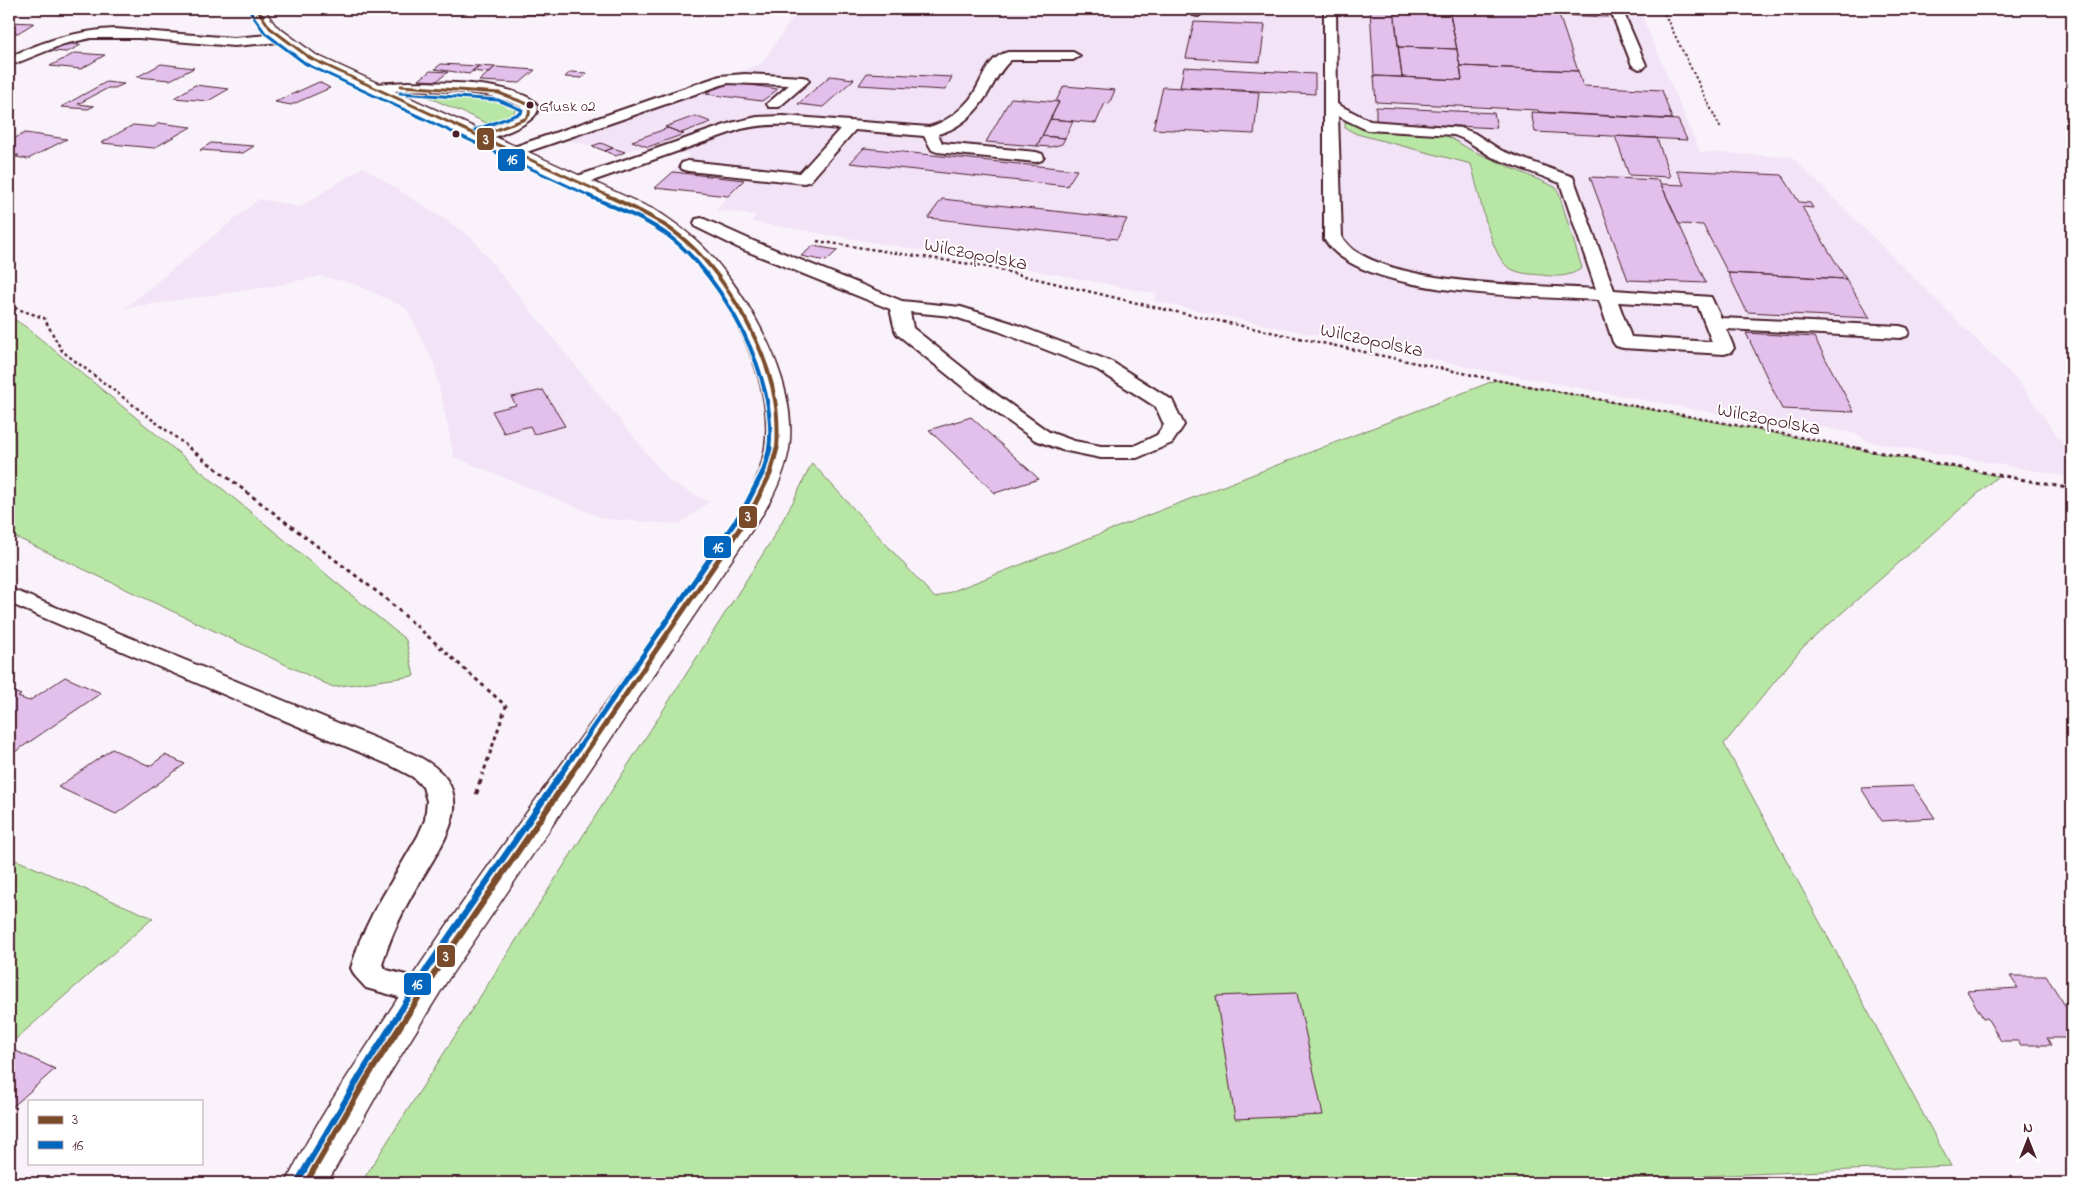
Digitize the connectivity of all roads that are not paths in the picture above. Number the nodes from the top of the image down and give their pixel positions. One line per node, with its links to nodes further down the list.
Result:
1 (258, 9): 4 (street)
2 (1330, 9): 10 (lane)
3 (1616, 9): 7 (lane)
4 (281, 38): 6 (lane); 8 (street)
5 (1073, 56): 12 (lane)
6 (9, 62)
7 (1639, 65)
8 (373, 88): 13 (street); 13 (lane)
9 (774, 104): 14 (lane)
10 (1330, 106): 19 (lane); 19 (lane)
11 (852, 125): 12 (lane); 16 (lane); 17 (lane)
12 (929, 132): 15 (lane)
13 (478, 137): 14 (street)
14 (513, 152): 17 (street)
15 (1036, 157)
16 (688, 166)
17 (578, 181): 24 (street)
18 (702, 223): 20 (lane)
19 (1608, 296): 21 (lane); 21 (lane)
20 (899, 306): 20 (lane)
21 (1714, 323): 22 (lane)
22 (1900, 332)
23 (9, 595): 24 (lane)
24 (421, 991): 25 (street)
25 (306, 1183)

